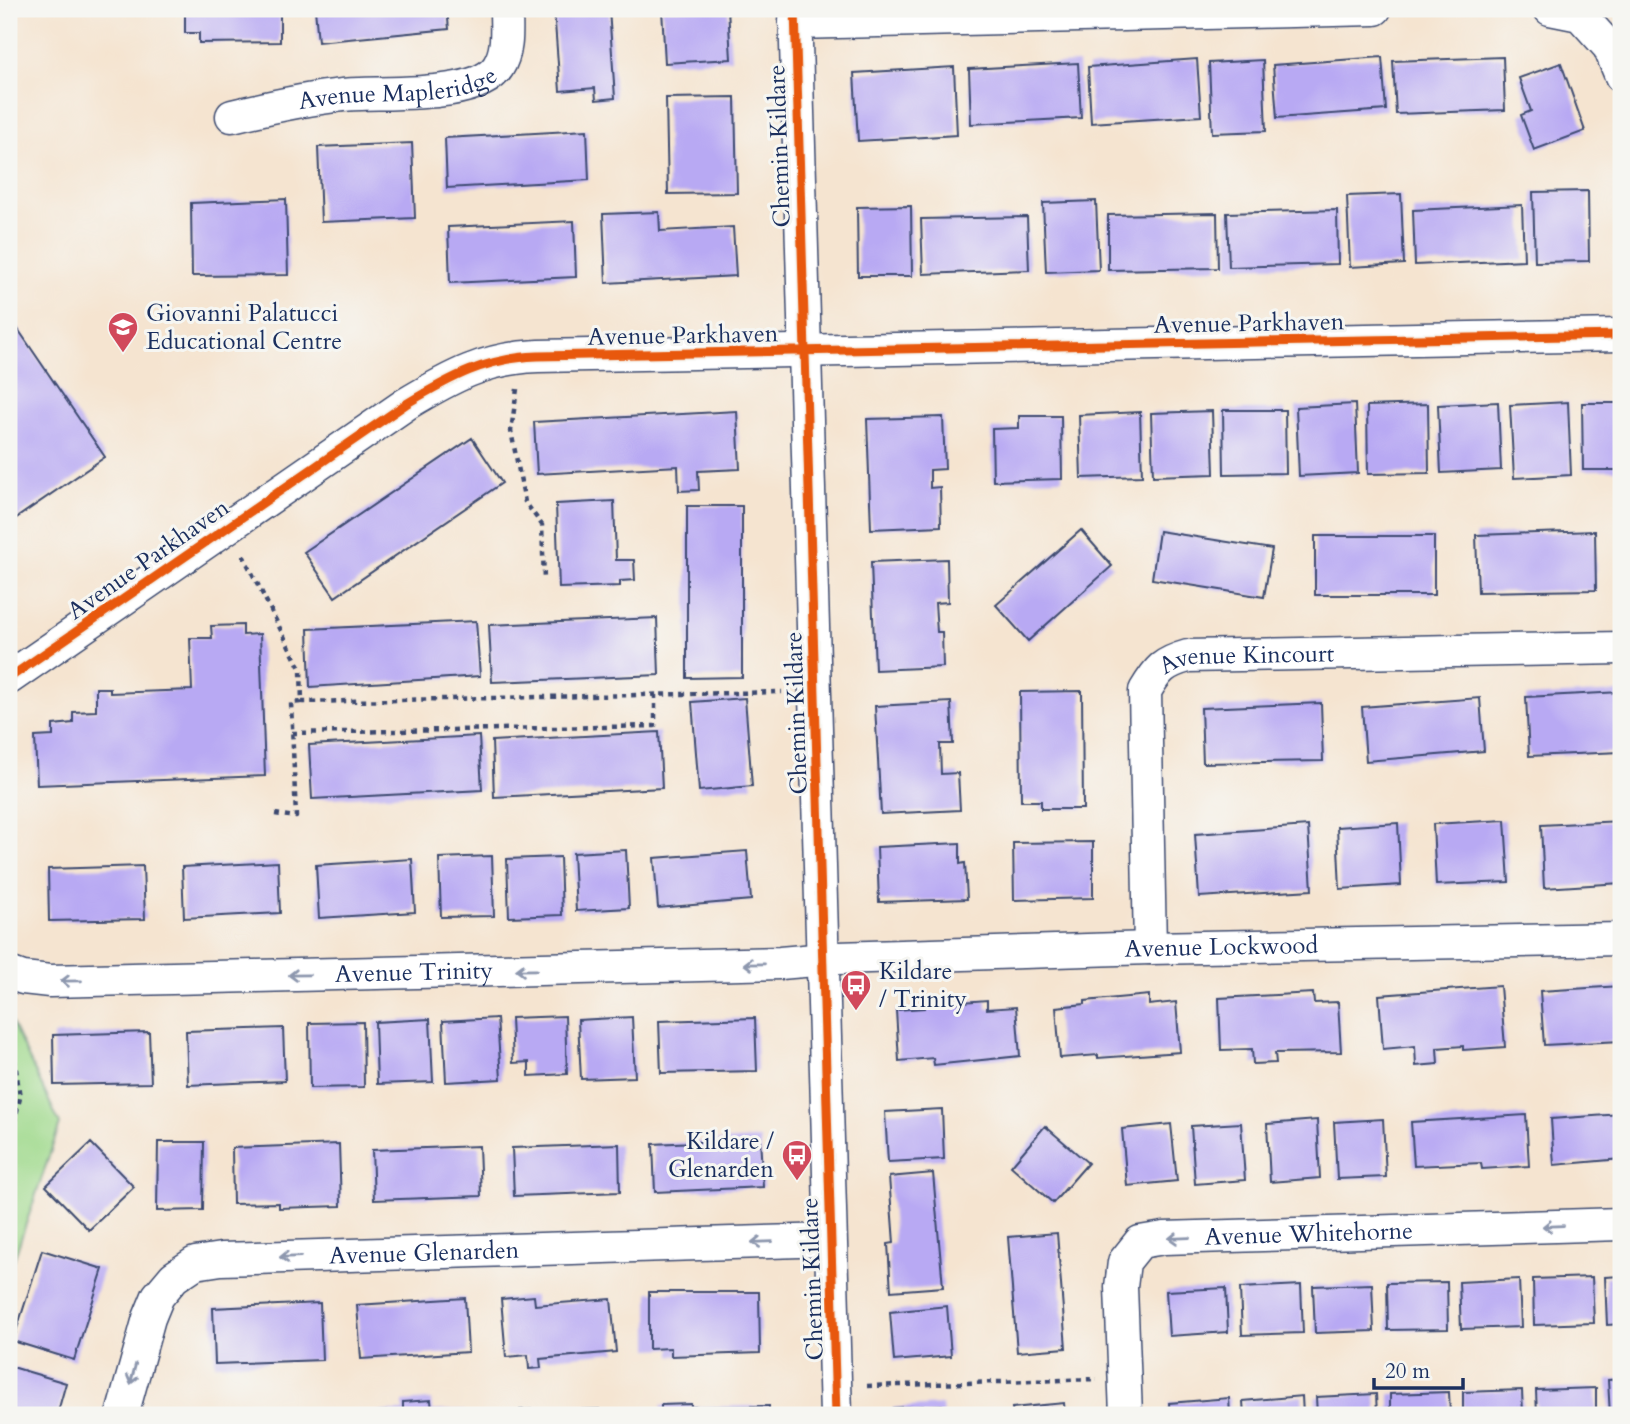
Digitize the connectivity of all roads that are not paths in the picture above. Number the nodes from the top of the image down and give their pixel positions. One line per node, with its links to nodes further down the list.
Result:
1 (506, 9): 7 (street, Avenue Mapleridge)
2 (1375, 9): 4 (street)
3 (1550, 9): 6 (street)
4 (1126, 12): 5 (street)
5 (795, 16): 9 (street, Chemin Kildare)
6 (1621, 76)
7 (232, 116)
8 (1621, 335): 9 (street, Avenue Parkhaven)
9 (804, 352): 11 (street, Avenue Parkhaven); 14 (street, Chemin Kildare)
10 (1621, 648): 13 (street, Avenue Kincourt)
11 (9, 678)
12 (1621, 939): 13 (street, Avenue Lockwood)
13 (1150, 948): 14 (street, Avenue Lockwood)
14 (822, 959): 15 (street, Avenue Trinity, one-way to 15); 17 (street, Chemin Kildare)
15 (11, 974)
16 (1621, 1224): 20 (street, Avenue Whitehorne, one-way to 20)
17 (830, 1240): 18 (street, Avenue Glenarden, one-way to 18); 19 (street, Chemin Kildare)
18 (122, 1415)
19 (836, 1415)
20 (1126, 1415)

